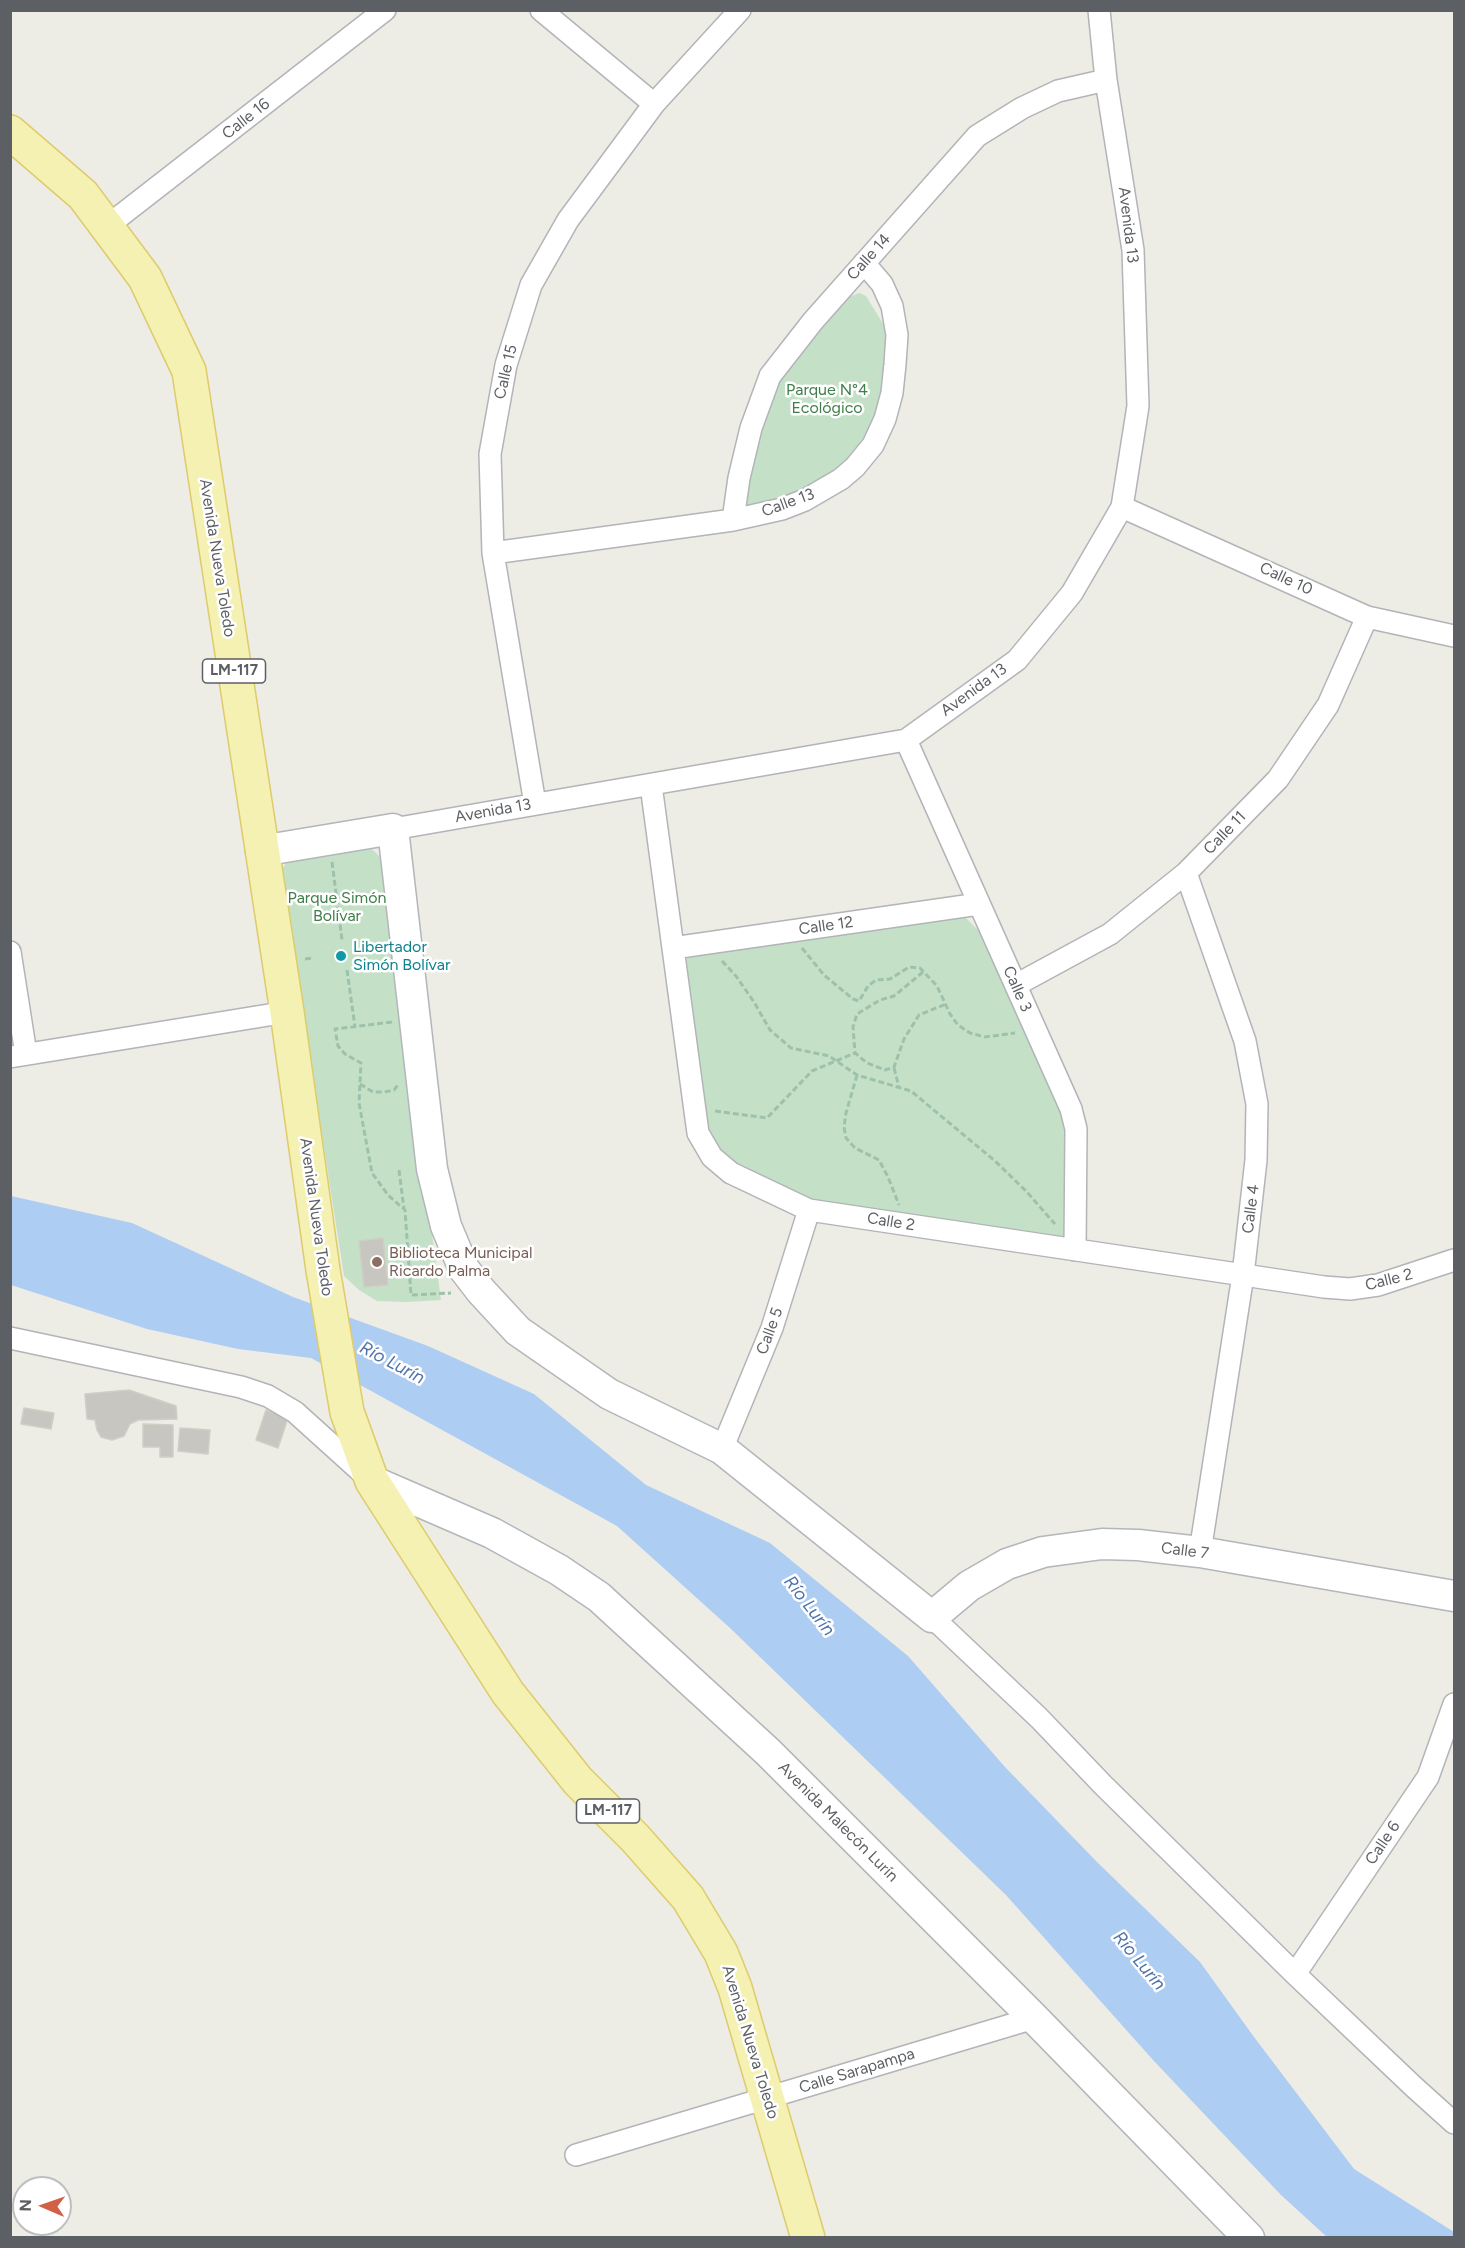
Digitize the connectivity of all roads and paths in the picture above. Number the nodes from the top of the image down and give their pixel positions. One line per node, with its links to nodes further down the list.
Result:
1 (385, 10): 8 (street, Calle 16)
2 (541, 10): 6 (street)
3 (740, 10): 6 (street, Calle 15)
4 (1099, 10): 5 (street, Avenida 13)
5 (1106, 80): 9 (street, Calle 14); 10 (street, Avenida 13)
6 (654, 104): 12 (street, Calle 15)
7 (10, 132): 8 (main road, Avenida Nueva Toledo / LM-117)
8 (106, 227): 20 (main road, Avenida Nueva Toledo / LM-117)
9 (864, 263): 11 (street, Calle 14); 11 (street, Calle 13)
10 (1122, 507): 13 (street, Calle 10); 15 (street, Avenida 13)
11 (733, 520): 12 (street, Calle 13)
12 (493, 553): 17 (street, Calle 15)
13 (1367, 617): 14 (street, Calle 10); 21 (street, Calle 11)
14 (1455, 636)
15 (906, 740): 16 (street, Avenida 13); 22 (street, Calle 3)
16 (651, 785): 17 (street, Avenida 13); 25 (street, Calle 2)
17 (535, 804): 18 (street, Avenida 13)
18 (393, 829): 19 (street, Avenida 13); 35 (street)
19 (328, 839): 20 (street, Avenida 13); 23 (path)
20 (261, 851): 34 (main road, Avenida Nueva Toledo / LM-117)
21 (1186, 873): 30 (street, Calle 11); 53 (street, Calle 4)
22 (979, 904): 25 (street, Calle 12); 30 (street, Calle 3)
23 (342, 940)
24 (811, 943): 31 (path)
25 (673, 948): 46 (street, Calle 2)
26 (10, 952): 39 (street)
27 (716, 956): 40 (path)
28 (347, 970): 36 (path)
29 (923, 972): 31 (path); 32 (path); 33 (path)
30 (1016, 985): 51 (street, Calle 3)
31 (859, 1000): 33 (path)
32 (946, 1004): 37 (path); 41 (path)
33 (860, 1011): 38 (path)
34 (287, 1012): 39 (street); 57 (main road, Avenida Nueva Toledo / LM-117)
35 (415, 1019): 36 (path); 54 (street)
36 (355, 1027): 44 (path)
37 (1022, 1032)
38 (855, 1053): 40 (path); 41 (path)
39 (18, 1055)
40 (835, 1061): 42 (path); 46 (path)
41 (894, 1067): 45 (path)
42 (857, 1075): 45 (path); 50 (path)
43 (400, 1083): 44 (path)
44 (360, 1084): 48 (path)
45 (899, 1087): 51 (path)
46 (695, 1109): 49 (street, Calle 2)
47 (399, 1170): 48 (path)
48 (405, 1210): 54 (path)
49 (809, 1210): 51 (street, Calle 2); 56 (street, Calle 5)
50 (901, 1210)
51 (1075, 1250): 53 (street, Calle 2)
52 (1455, 1260): 53 (street, Calle 2)
53 (1243, 1275): 58 (street, Calle 4)
54 (482, 1292): 56 (street)
55 (10, 1338): 57 (street)
56 (722, 1449): 60 (street)
57 (372, 1480): 63 (street, Avenida Malecón Lurín); 64 (main road, Avenida Nueva Toledo / LM-117)
58 (1200, 1552): 59 (street, Calle 7); 60 (street, Calle 7)
59 (1455, 1596)
60 (932, 1617): 62 (street)
61 (1455, 1704): 62 (street, Calle 6)
62 (1295, 1974): 65 (street)
63 (1034, 2018): 64 (street, Calle Sarapampa); 68 (street, Avenida Malecón Lurín)
64 (767, 2097): 66 (street, Calle Sarapampa); 67 (main road, Avenida Nueva Toledo / LM-117)
65 (1455, 2123)
66 (576, 2155)
67 (808, 2238)
68 (1249, 2238)

